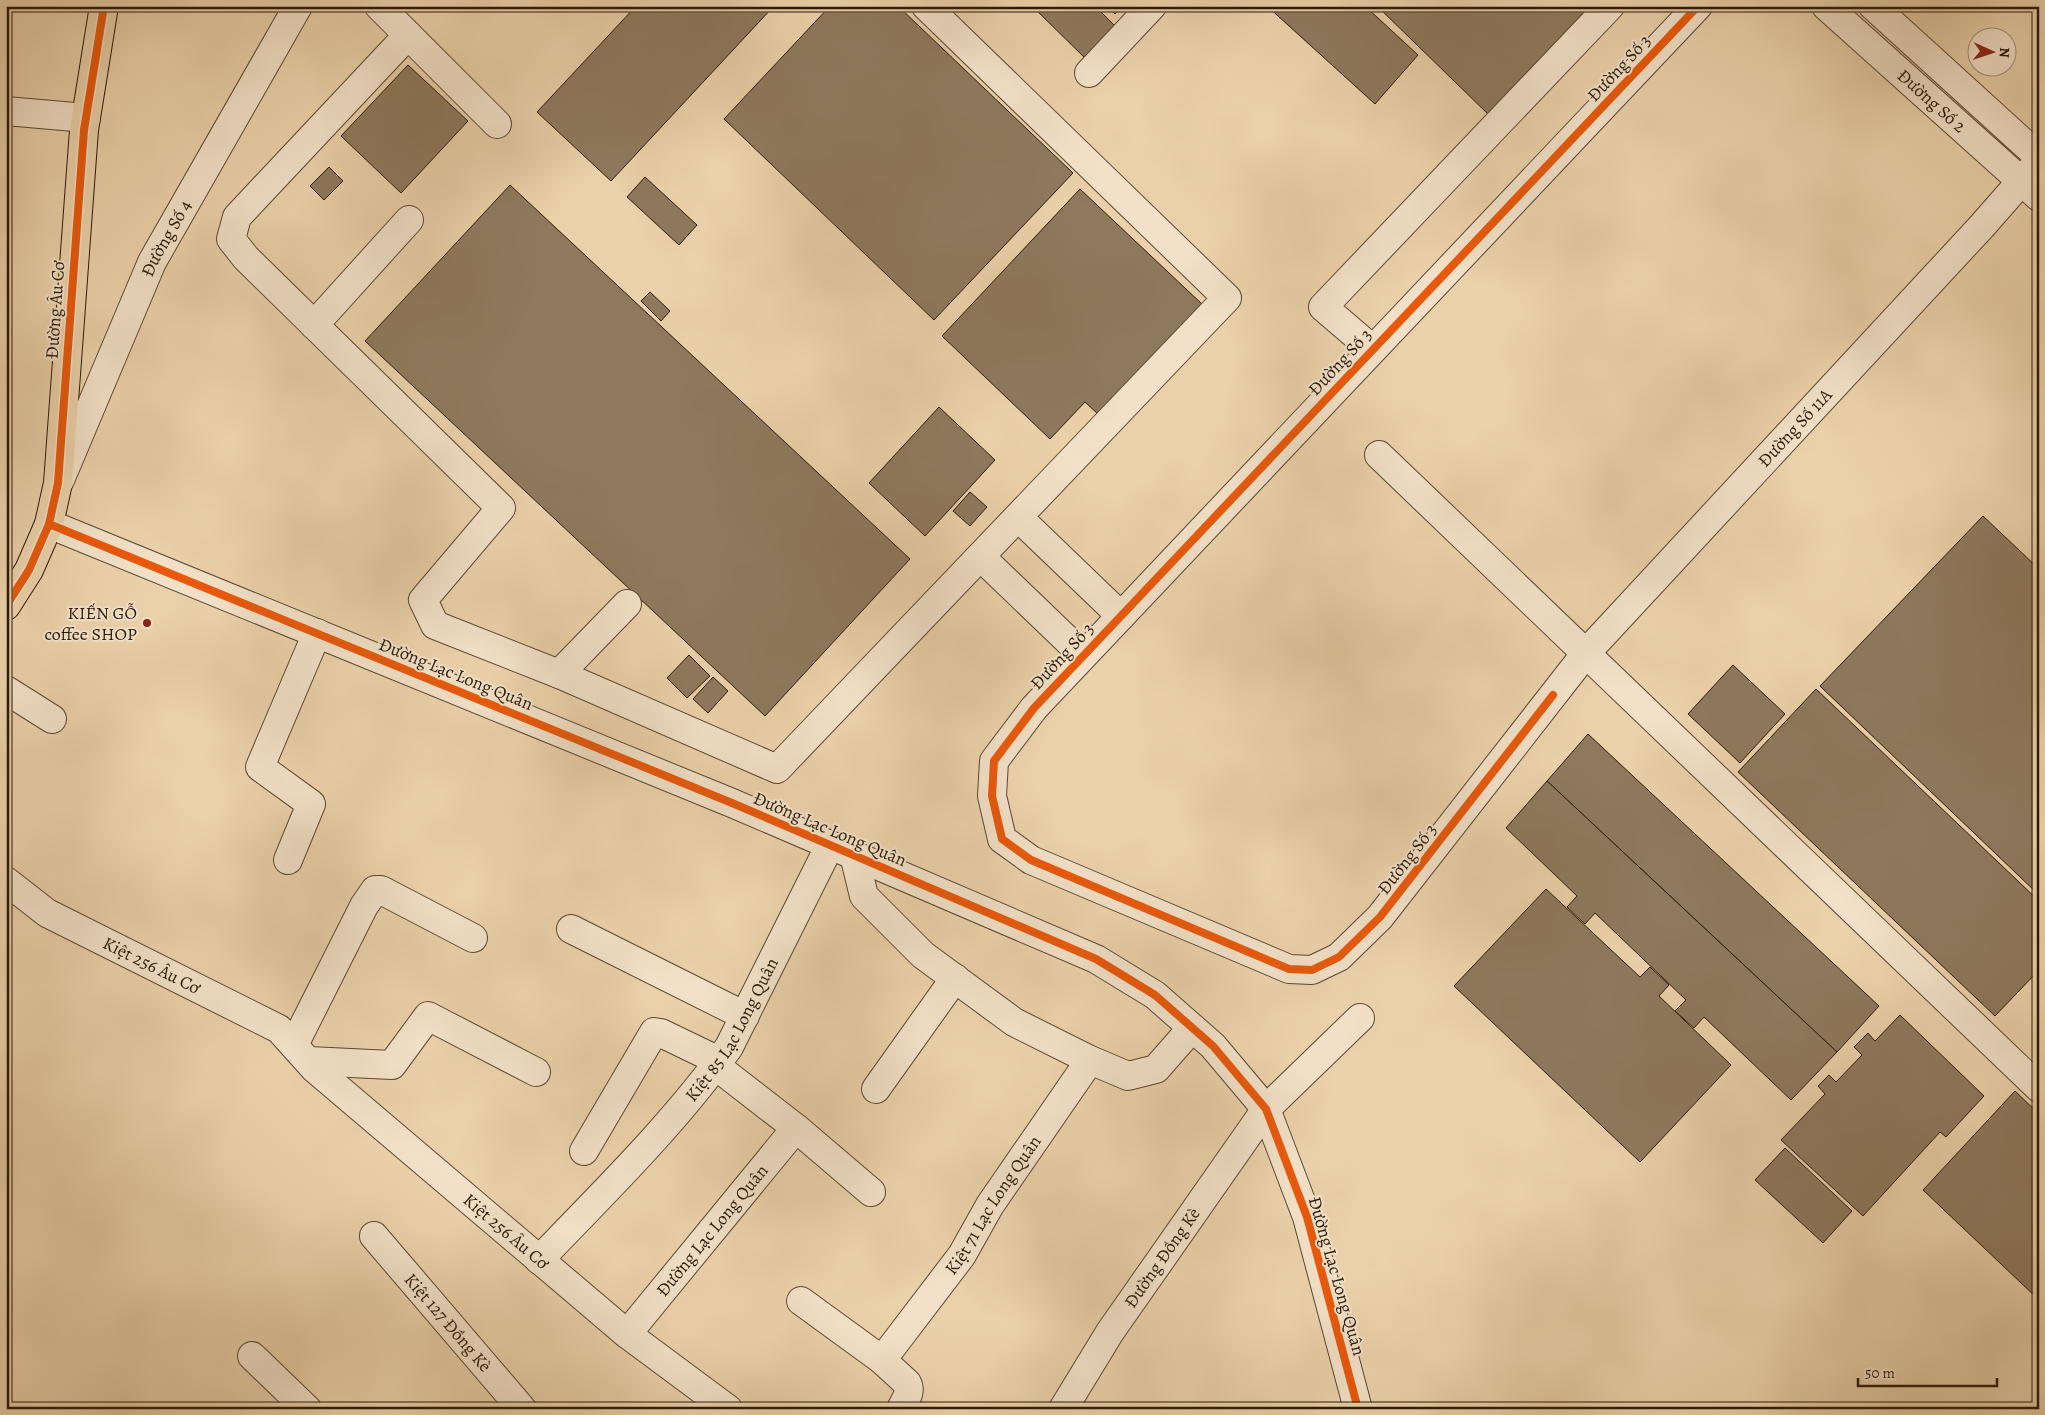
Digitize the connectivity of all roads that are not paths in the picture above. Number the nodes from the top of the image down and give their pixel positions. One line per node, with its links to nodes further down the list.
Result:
1 (104, 6): 13 (main road, Đường Âu Cơ)
2 (298, 6): 22 (street, Đường Số 4)
3 (379, 6): 10 (street)
4 (926, 6): 23 (street)
5 (1152, 6): 11 (street)
6 (1610, 6): 20 (street)
7 (1698, 6): 20 (street, Đường Số 3)
8 (1826, 6): 17 (street, Đường Số 2)
9 (1873, 6): 15 (street, Đường Số 2)
10 (408, 35): 14 (street); 19 (street)
11 (1089, 73)
12 (6, 111): 13 (street)
13 (86, 118): 22 (main road, Đường Âu Cơ)
14 (497, 124)
15 (2039, 157)
16 (2039, 161): 17 (street, Đường Số 11A)
17 (2030, 190): 30 (street, Đường Số 11A)
18 (409, 220): 19 (street)
19 (314, 325): 32 (street)
20 (1372, 350): 28 (street, Đường Số 3)
21 (1379, 455): 30 (street)
22 (58, 483): 24 (main road, Đường Âu Cơ)
23 (1019, 518): 25 (street); 28 (street)
24 (49, 524): 26 (main road, Đường Âu Cơ); 29 (street, Đường Lạc Long Quân)
25 (980, 557): 31 (street); 32 (street)
26 (8, 598)
27 (627, 604): 32 (street)
28 (1121, 616): 31 (street, Đường Số 3)
29 (318, 633): 36 (street, Đường Lạc Long Quân); 37 (street)
30 (1586, 653): 34 (street, Đường Số 11A); 49 (street)
31 (1083, 655): 34 (street, Đường Số 3)
32 (559, 674)
33 (6, 690): 35 (street)
34 (1553, 695)
35 (52, 719)
36 (842, 850): 41 (street); 42 (street, Kiệt 85 Lạc Long Quân); 44 (street, Đường Lạc Long Quân)
37 (288, 860)
38 (7, 884): 45 (street, Kiệt 256 Âu Cơ)
39 (571, 929): 42 (street)
40 (473, 938): 45 (street)
41 (955, 978): 46 (street); 50 (street)
42 (745, 1016): 47 (street, Kiệt 85 Lạc Long Quân)
43 (1360, 1018): 51 (street, Đường Đồng Kè)
44 (1192, 1028): 46 (street); 51 (street, Đường Lạc Long Quân)
45 (302, 1053): 48 (street); 56 (street, Kiệt 256 Âu Cơ)
46 (1090, 1060): 59 (street, Kiệt 71 Lạc Long Quân)
47 (717, 1063): 52 (street); 53 (street); 56 (street, Kiệt 85 Lạc Long Quân)
48 (536, 1072)
49 (2039, 1088)
50 (876, 1090)
51 (1266, 1109): 65 (street, Đường Đồng Kè); 66 (street, Đường Lạc Long Quân)
52 (796, 1128): 54 (street); 58 (street, Đường Lạc Long Quân)
53 (584, 1151)
54 (870, 1192)
55 (374, 1236): 62 (street, Kiệt 127 Đồng Kè)
56 (539, 1260): 58 (street, Kiệt 256 Âu Cơ)
57 (801, 1301): 59 (street)
58 (627, 1334): 63 (street, Kiệt 256 Âu Cơ)
59 (888, 1353): 64 (street)
60 (252, 1356): 61 (street)
61 (307, 1409)
62 (522, 1409)
63 (728, 1409)
64 (901, 1409)
65 (1063, 1409)
66 (1358, 1409)

